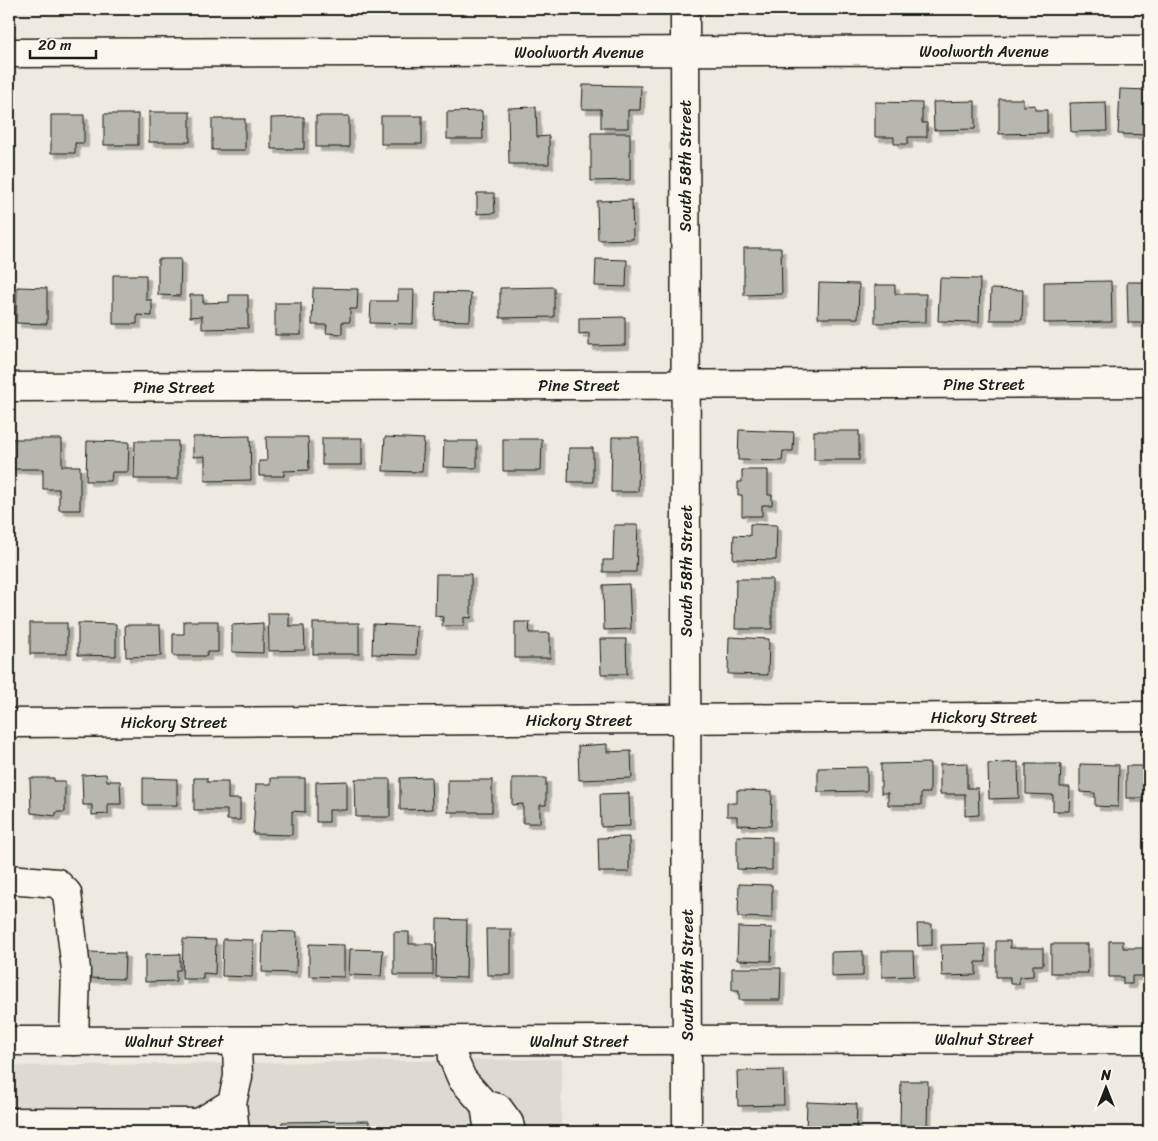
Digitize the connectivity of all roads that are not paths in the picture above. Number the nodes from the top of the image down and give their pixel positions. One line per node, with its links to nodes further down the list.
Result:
1 (685, 9): 3 (street, South 58th Street)
2 (1149, 50): 3 (street, Woolworth Avenue)
3 (685, 52): 4 (street, Woolworth Avenue); 6 (street, South 58th Street)
4 (9, 53)
5 (1149, 384): 6 (street, Pine Street)
6 (685, 385): 7 (street, Pine Street); 9 (street, South 58th Street)
7 (9, 387)
8 (1149, 716): 9 (street, Hickory Street)
9 (686, 719): 10 (street, Hickory Street); 16 (street, South 58th Street)
10 (9, 722)
11 (9, 879): 13 (street)
12 (1149, 1038): 16 (street, Walnut Street)
13 (74, 1041): 14 (street, Walnut Street); 17 (street, Walnut Street)
14 (236, 1041): 15 (street, Walnut Street); 18 (street)
15 (452, 1041): 16 (street, Walnut Street); 19 (street)
16 (687, 1041): 24 (street, South 58th Street)
17 (9, 1042)
18 (232, 1103): 20 (street); 21 (street)
19 (485, 1106): 22 (street); 23 (street)
20 (9, 1122)
21 (235, 1132)
22 (489, 1132)
23 (511, 1132)
24 (687, 1132)

